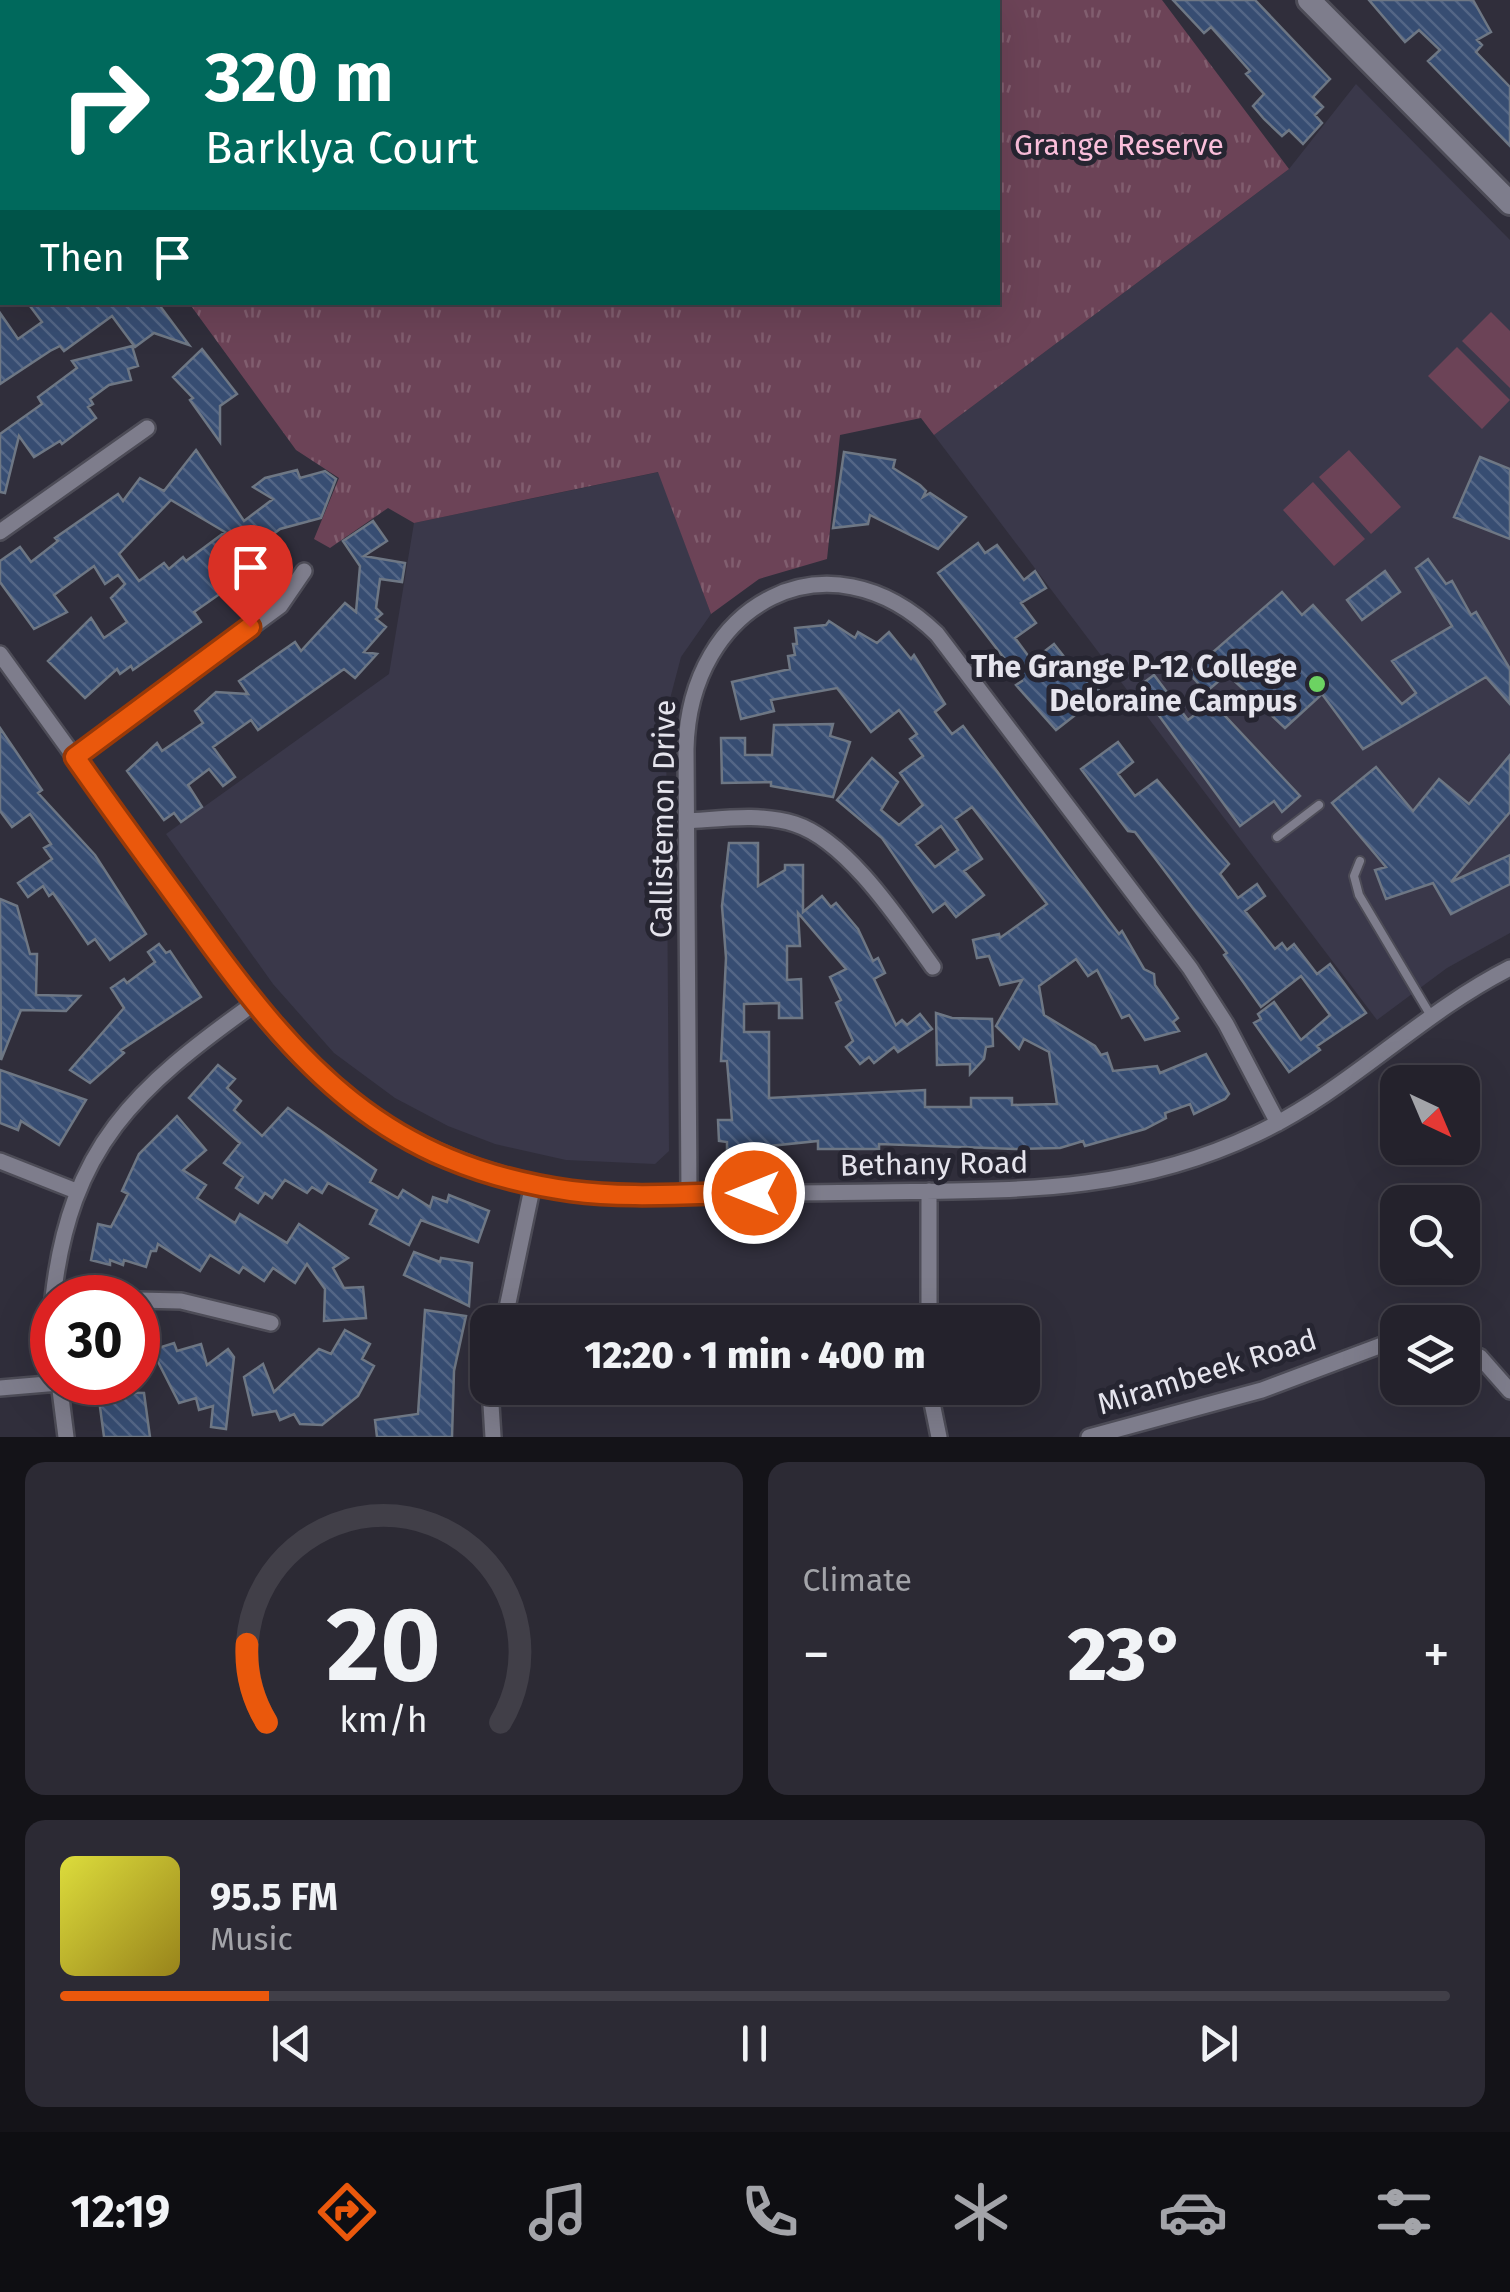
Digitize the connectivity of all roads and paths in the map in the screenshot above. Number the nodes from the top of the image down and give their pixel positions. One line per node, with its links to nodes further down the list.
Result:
1 (1309, 0): 2 (street)
2 (1510, 203)
3 (148, 428): 4 (street)
4 (0, 532)
5 (304, 571): 7 (street)
6 (0, 654): 7 (street, Bethany Road)
7 (75, 757): 14 (street, Bethany Road)
8 (1319, 805): 10 (lane)
9 (687, 821): 12 (street); 16 (street, Callistemon Drive); 21 (street, Callistemon Drive)
10 (1277, 837)
11 (1360, 861): 15 (lane)
12 (934, 967)
13 (1507, 975): 15 (street, Bethany Road)
14 (254, 1004): 18 (street, Bethany Road); 19 (street)
15 (1431, 1016): 16 (street, Bethany Road)
16 (1278, 1124): 20 (street, Bethany Road)
17 (0, 1162): 19 (street)
18 (533, 1184): 21 (street, Bethany Road); 24 (street)
19 (76, 1191): 22 (street)
20 (929, 1191): 21 (street, Bethany Road); 25 (street)
21 (690, 1194)
22 (56, 1275)
23 (160, 1301): 26 (street)
24 (508, 1305)
25 (929, 1305)
26 (271, 1324)
27 (1380, 1346): 38 (street, Mirambeek Road)
28 (1480, 1358): 31 (street)
29 (30, 1386): 30 (street)
30 (0, 1388)
31 (1510, 1392)
32 (62, 1405): 35 (street)
33 (491, 1405): 36 (street)
34 (932, 1405): 37 (street)
35 (66, 1437)
36 (492, 1437)
37 (939, 1437)
38 (1089, 1437)

